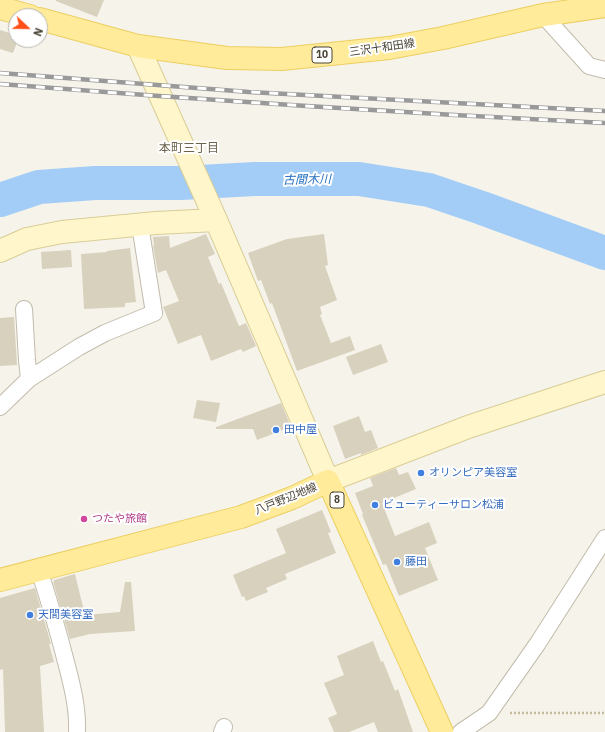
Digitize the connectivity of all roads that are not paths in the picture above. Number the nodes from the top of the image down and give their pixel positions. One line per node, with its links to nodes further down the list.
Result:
1 (605, 6): 2 (main road, 三沢十和田線 / 10)
2 (543, 15): 4 (main road, 三沢十和田線 / 10); 5 (street)
3 (48, 21): 4 (main road, 三沢十和田線 / 10)
4 (138, 46): 6 (street)
5 (605, 70)
6 (213, 214): 7 (street); 13 (street)
7 (140, 225): 8 (street); 10 (street)
8 (0, 251)
9 (24, 309): 10 (street)
10 (29, 379): 12 (street)
11 (605, 382): 13 (street)
12 (0, 408)
13 (328, 481): 15 (main road, 八戸野辺地線 / 8); 18 (main road, 八戸野辺地線 / 8)
14 (605, 538): 19 (street)
15 (39, 570): 16 (main road, 八戸野辺地線 / 8); 17 (street)
16 (0, 580)
17 (77, 732)
18 (442, 732)
19 (461, 732)

